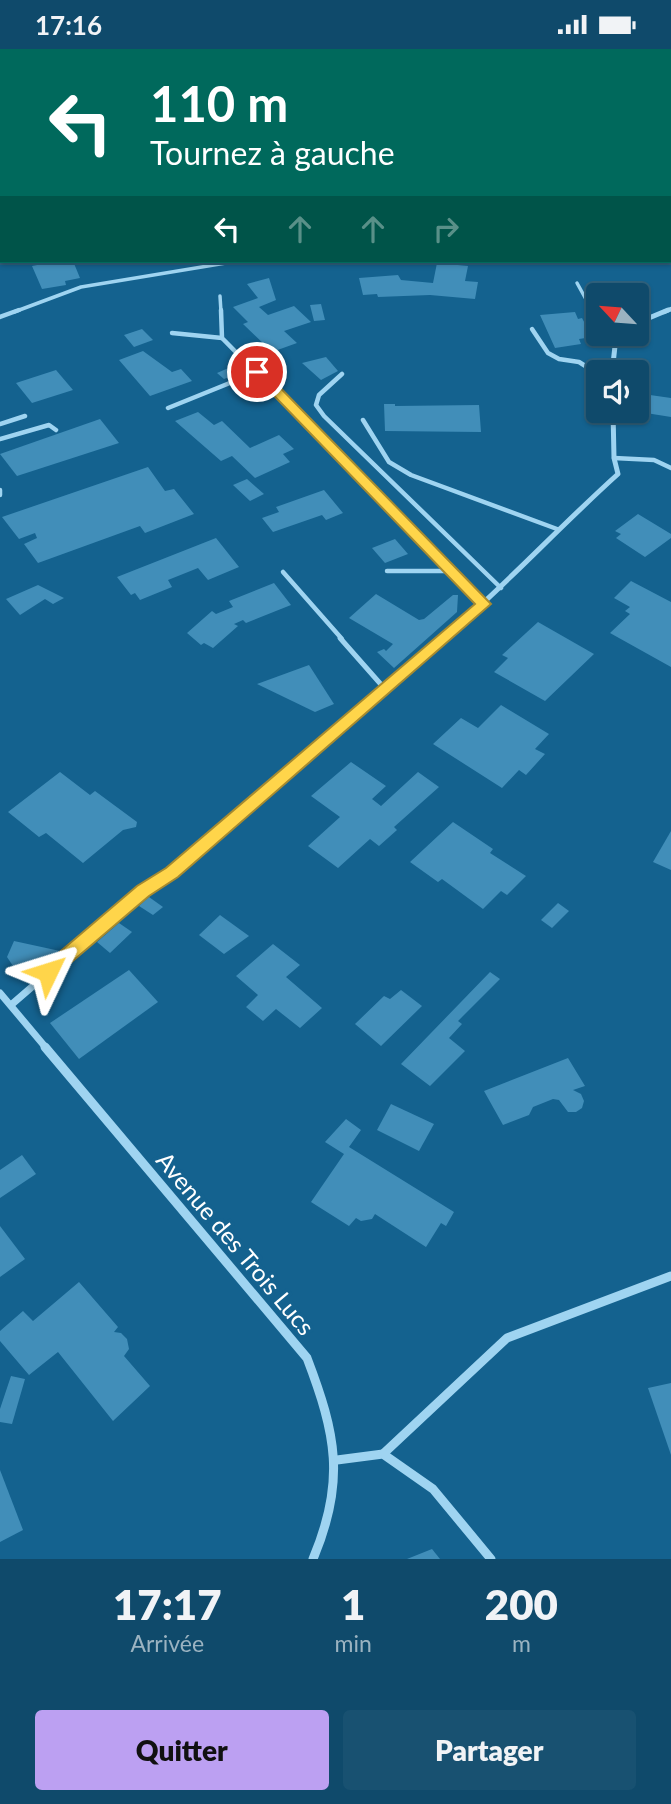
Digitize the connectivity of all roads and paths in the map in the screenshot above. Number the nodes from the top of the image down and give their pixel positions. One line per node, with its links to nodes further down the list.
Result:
1 (226, 263): 6 (lane)
2 (577, 283): 4 (lane)
3 (220, 296): 10 (lane)
4 (586, 299)
5 (671, 309): 7 (street)
6 (0, 317)
7 (649, 318)
8 (532, 329): 11 (lane)
9 (172, 333): 10 (lane)
10 (222, 338): 12 (lane)
11 (586, 366)
12 (257, 372): 14 (lane); 27 (lane)
13 (342, 374): 29 (lane)
14 (168, 408)
15 (24, 416): 18 (lane)
16 (363, 420): 25 (lane)
17 (613, 423): 21 (street)
18 (0, 424)
19 (56, 430): 20 (lane)
20 (0, 439)
21 (614, 458): 22 (lane); 25 (street)
22 (671, 468)
23 (0, 489): 24 (lane)
24 (0, 495)
25 (557, 529): 29 (street)
26 (387, 571): 27 (lane)
27 (452, 571): 30 (lane)
28 (282, 572): 31 (lane)
29 (501, 588): 30 (street)
30 (484, 604): 31 (street)
31 (385, 688): 33 (street)
32 (0, 993): 33 (street, Avenue des Trois Lucs)
33 (10, 1005): 36 (street, Avenue des Trois Lucs)
34 (671, 1276): 35 (street)
35 (383, 1454): 36 (street); 38 (street)
36 (337, 1461): 37 (street, Avenue des Trois Lucs)
37 (313, 1559)
38 (492, 1559)

